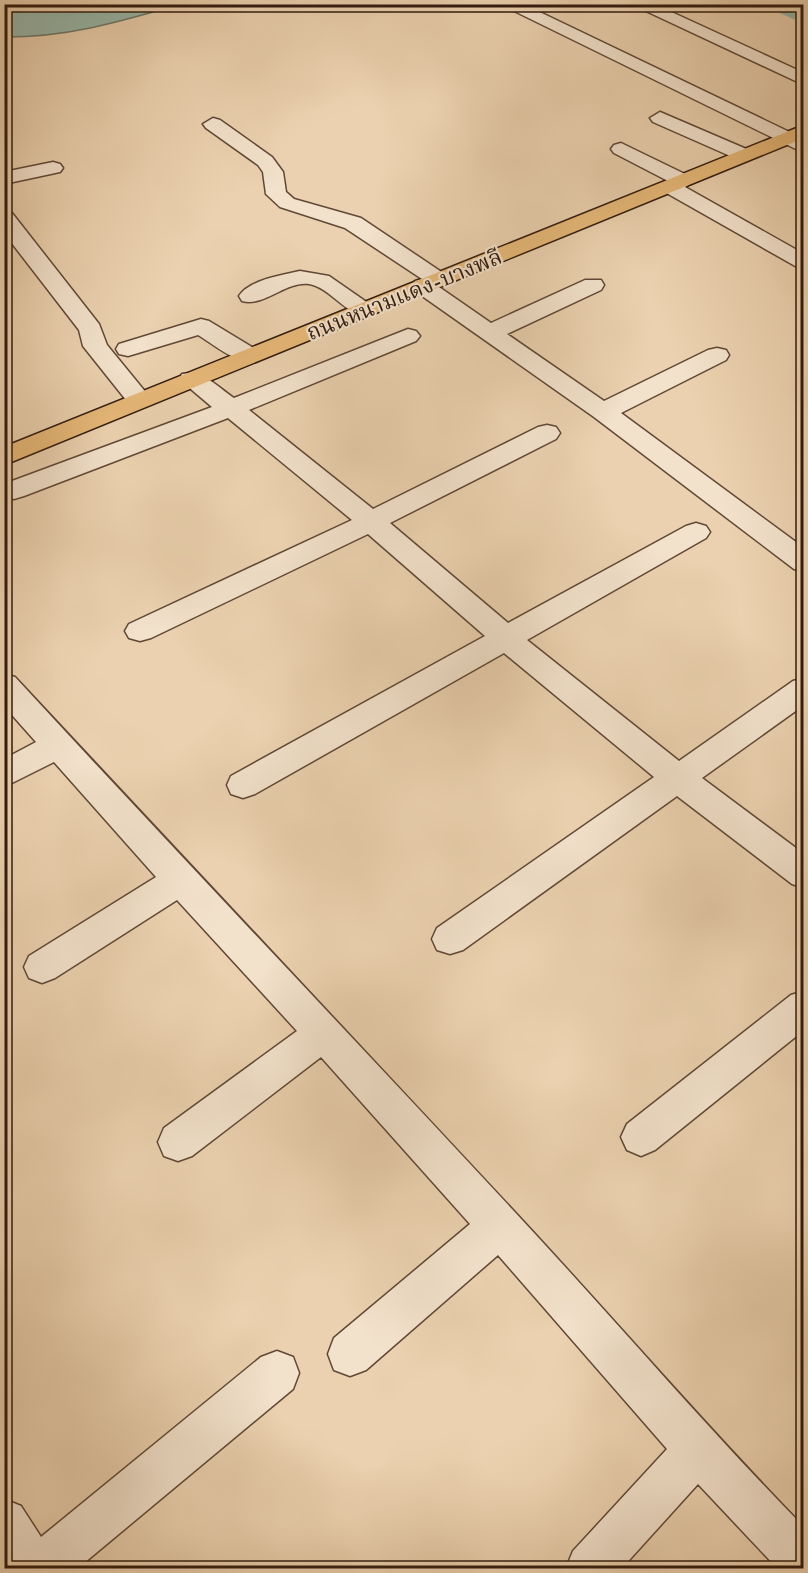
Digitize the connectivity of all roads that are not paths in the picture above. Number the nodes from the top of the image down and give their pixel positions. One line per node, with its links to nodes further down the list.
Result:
1 (508, 4): 6 (street)
2 (639, 4): 3 (street)
3 (804, 80)
4 (660, 118): 8 (street)
5 (213, 124): 15 (street)
6 (798, 139): 8 (main road, ถนนหนามแดง-บางพลี)
7 (621, 149): 11 (street)
8 (744, 155): 11 (main road, ถนนหนามแดง-บางพลี)
9 (53, 168): 10 (street)
10 (4, 178)
11 (677, 184): 14 (street); 15 (main road, ถนนหนามแดง-บางพลี)
12 (4, 218): 21 (street)
13 (4, 240): 21 (street)
14 (804, 264)
15 (430, 283): 18 (main road, ถนนหนามแดง-บางพลี); 19 (street)
16 (592, 285): 19 (street)
17 (250, 296): 18 (street)
18 (366, 310): 24 (main road, ถนนหนามแดง-บางพลี)
19 (492, 333): 28 (street)
20 (408, 336): 27 (street)
21 (95, 346): 26 (street)
22 (128, 349): 24 (street)
23 (717, 355): 28 (street)
24 (248, 356): 25 (main road, ถนนหนามแดง-บางพลี)
25 (191, 379): 26 (main road, ถนนหนามแดง-บางพลี); 27 (street)
26 (139, 400): 30 (main road, ถนนหนามแดง-บางพลี)
27 (232, 408): 31 (street); 32 (street)
28 (603, 412): 34 (street)
29 (547, 433): 32 (street)
30 (4, 457)
31 (14, 490)
32 (372, 521): 35 (street); 36 (street)
33 (696, 532): 36 (street)
34 (804, 562)
35 (140, 631)
36 (505, 637): 41 (street); 42 (street)
37 (4, 685): 39 (street)
38 (804, 689): 41 (street)
39 (59, 744): 40 (street); 44 (street)
40 (4, 776)
41 (675, 777): 43 (street); 45 (street)
42 (243, 785)
43 (804, 874)
44 (180, 880): 46 (street); 48 (street)
45 (450, 939)
46 (42, 967)
47 (804, 1007): 49 (street)
48 (324, 1033): 50 (street); 51 (street)
49 (641, 1137)
50 (178, 1142)
51 (500, 1226): 52 (street); 54 (street)
52 (350, 1354)
53 (277, 1373): 58 (street)
54 (698, 1449): 56 (street); 59 (street)
55 (4, 1523): 57 (street)
56 (804, 1562)
57 (32, 1569)
58 (41, 1569)
59 (590, 1569)

